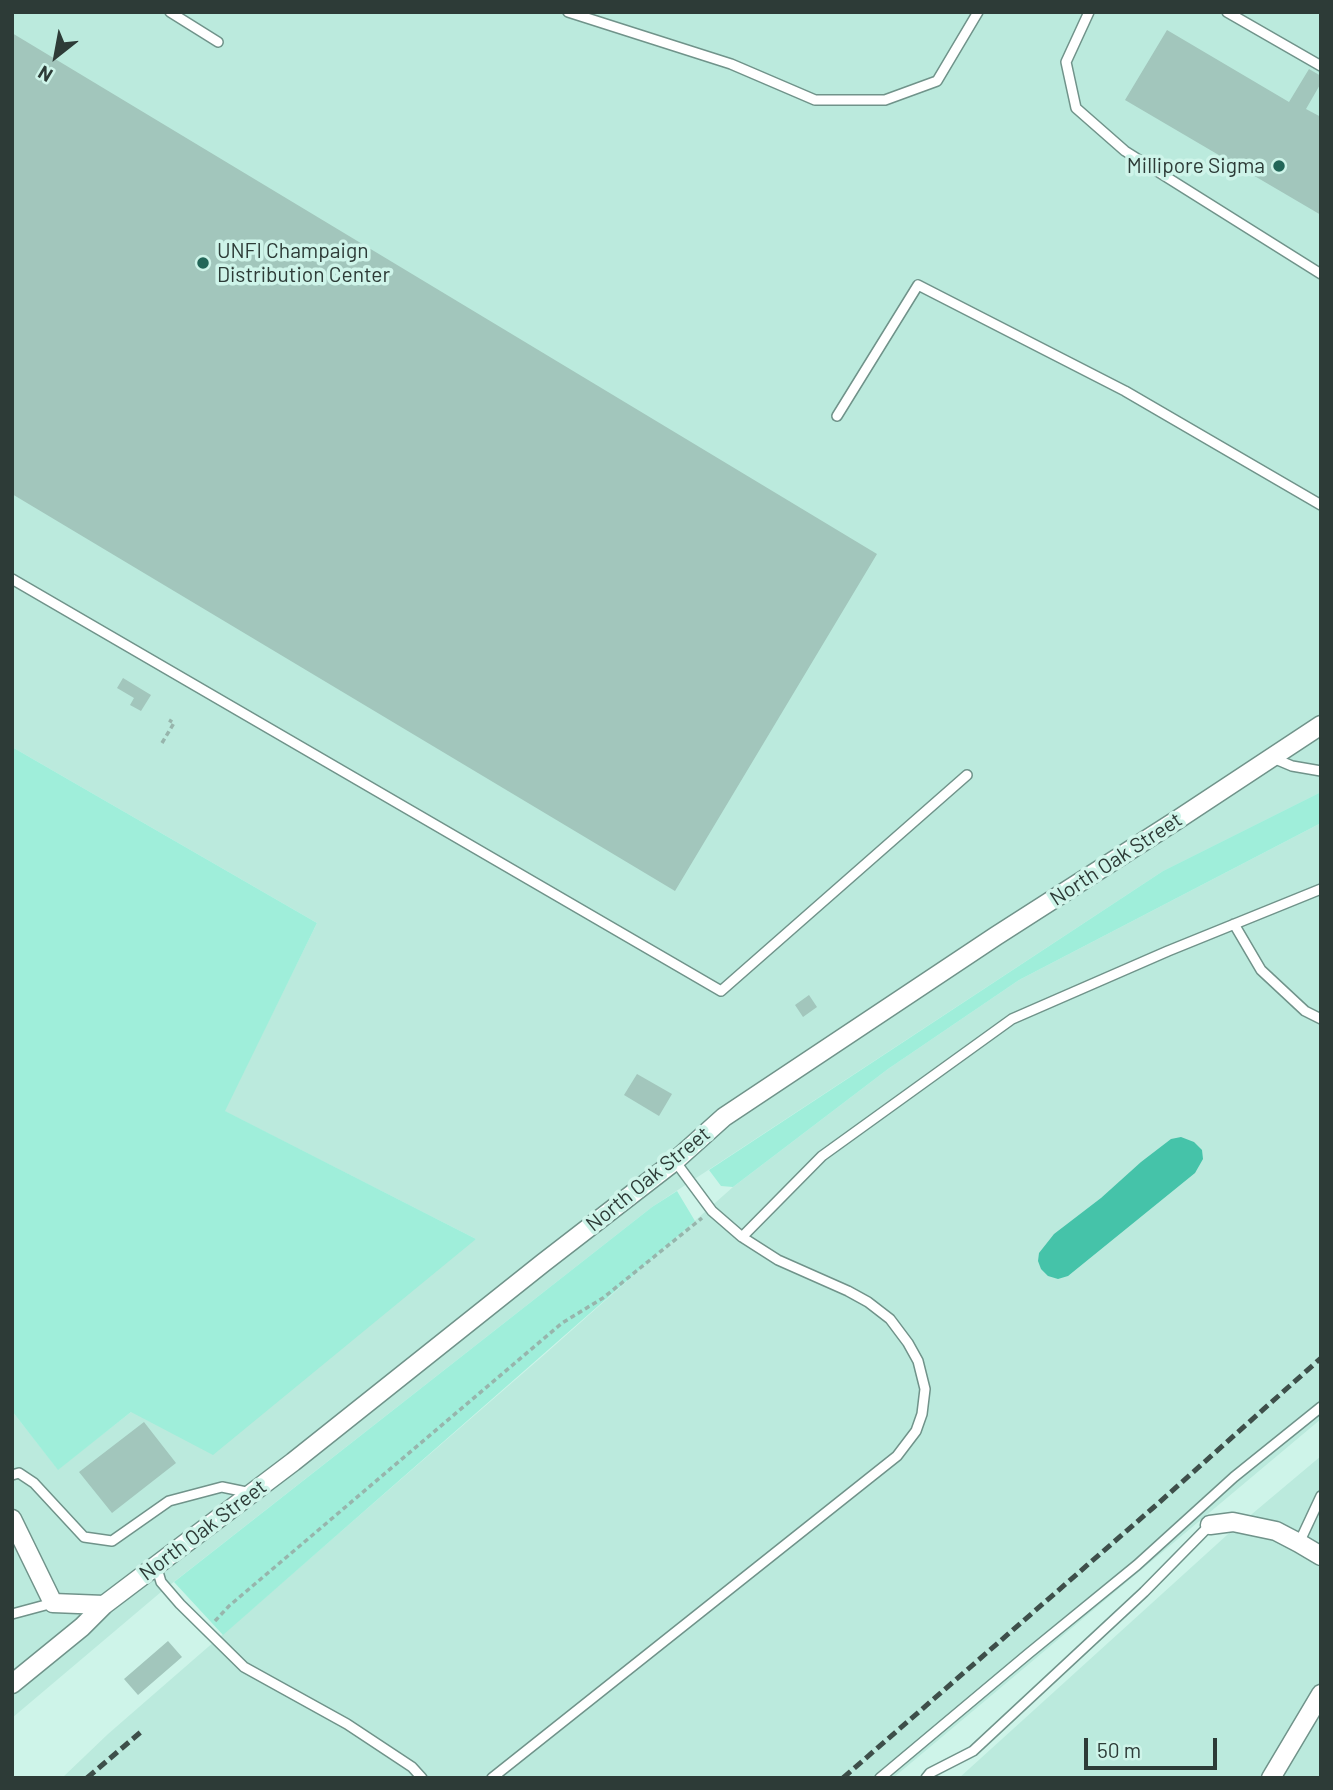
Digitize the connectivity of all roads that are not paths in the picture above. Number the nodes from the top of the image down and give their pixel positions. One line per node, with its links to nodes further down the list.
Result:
1 (170, 12): 6 (lane)
2 (568, 12): 3 (lane)
3 (978, 12)
4 (1089, 12): 8 (lane)
5 (1227, 12): 7 (lane)
6 (218, 42)
7 (1321, 66)
8 (1321, 274)
9 (837, 416): 10 (lane)
10 (1321, 505)
11 (12, 579): 15 (lane)
12 (1321, 725): 13 (street, North Oak Street)
13 (1271, 757): 14 (lane); 19 (street, North Oak Street)
14 (1321, 771)
15 (967, 775)
16 (1321, 889): 17 (lane)
17 (1234, 925): 18 (lane); 20 (lane)
18 (1321, 1018)
19 (675, 1161): 20 (lane); 23 (street, North Oak Street)
20 (742, 1237): 36 (lane)
21 (1321, 1407): 37 (lane)
22 (12, 1475): 23 (lane)
23 (253, 1493): 29 (street, North Oak Street)
24 (1321, 1496): 27 (lane)
25 (12, 1518): 30 (street)
26 (1210, 1525): 27 (street); 38 (lane)
27 (1299, 1543): 28 (street)
28 (1321, 1556)
29 (156, 1565): 31 (street, North Oak Street); 35 (lane)
30 (53, 1602): 31 (street); 32 (lane)
31 (104, 1605): 33 (street, North Oak Street)
32 (12, 1614)
33 (12, 1684)
34 (1321, 1693): 39 (street)
35 (422, 1778)
36 (492, 1778)
37 (880, 1778)
38 (926, 1778)
39 (1271, 1778)

